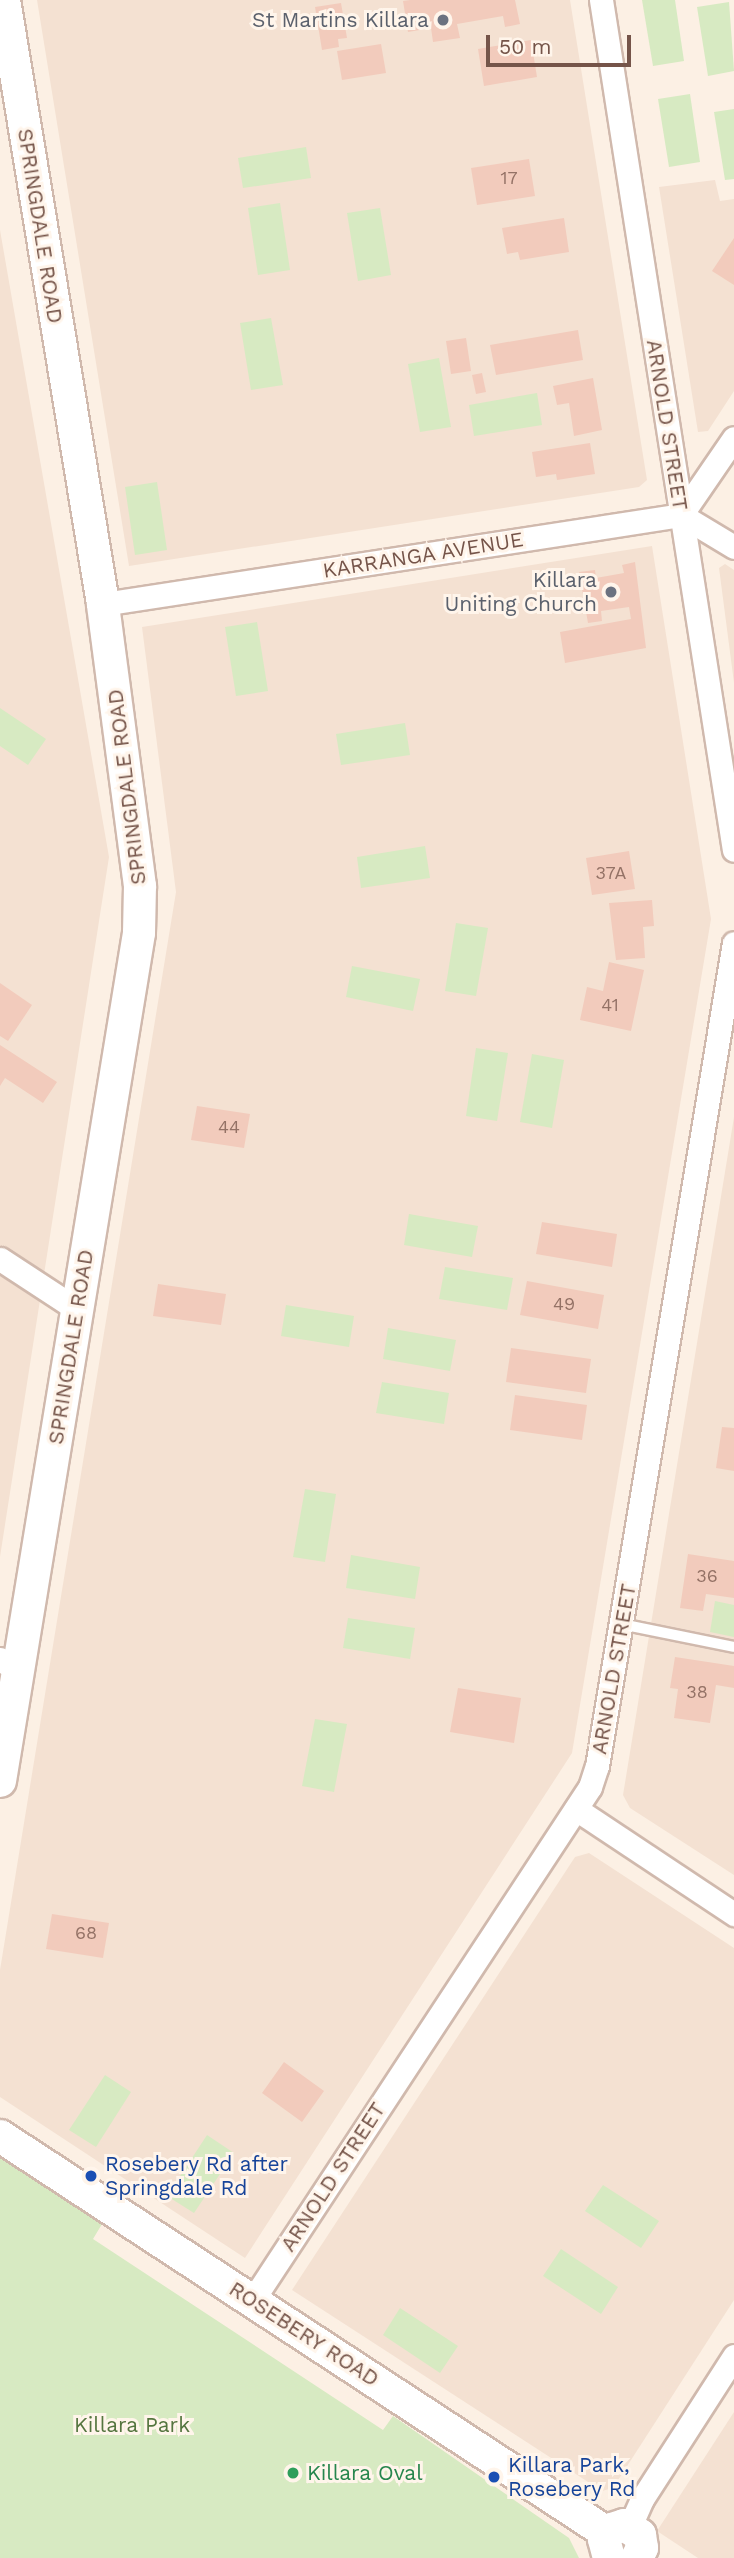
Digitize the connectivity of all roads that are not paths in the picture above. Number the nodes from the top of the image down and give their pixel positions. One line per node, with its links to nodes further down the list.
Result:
1 (4, 0): 6 (main road, SPRINGDALE ROAD)
2 (601, 0): 4 (street, ARNOLD STREET)
3 (734, 438): 4 (street)
4 (681, 515): 5 (street); 6 (street, KARRANGA AVENUE); 7 (street, ARNOLD STREET)
5 (734, 547)
6 (103, 604): 10 (main road, SPRINGDALE ROAD)
7 (734, 850)
8 (734, 943): 11 (street, ARNOLD STREET)
9 (0, 1259): 10 (street)
10 (78, 1310): 13 (main road, SPRINGDALE ROAD)
11 (621, 1624): 12 (lane); 15 (street, ARNOLD STREET)
12 (734, 1647)
13 (9, 1665): 14 (main road, SPRINGDALE ROAD)
14 (0, 1780)
15 (576, 1809): 16 (street); 18 (street, ARNOLD STREET)
16 (734, 1914)
17 (0, 2136): 18 (main road, ROSEBERY ROAD)
18 (252, 2301): 20 (main road, ROSEBERY ROAD)
19 (734, 2356): 20 (street)
20 (628, 2548)

